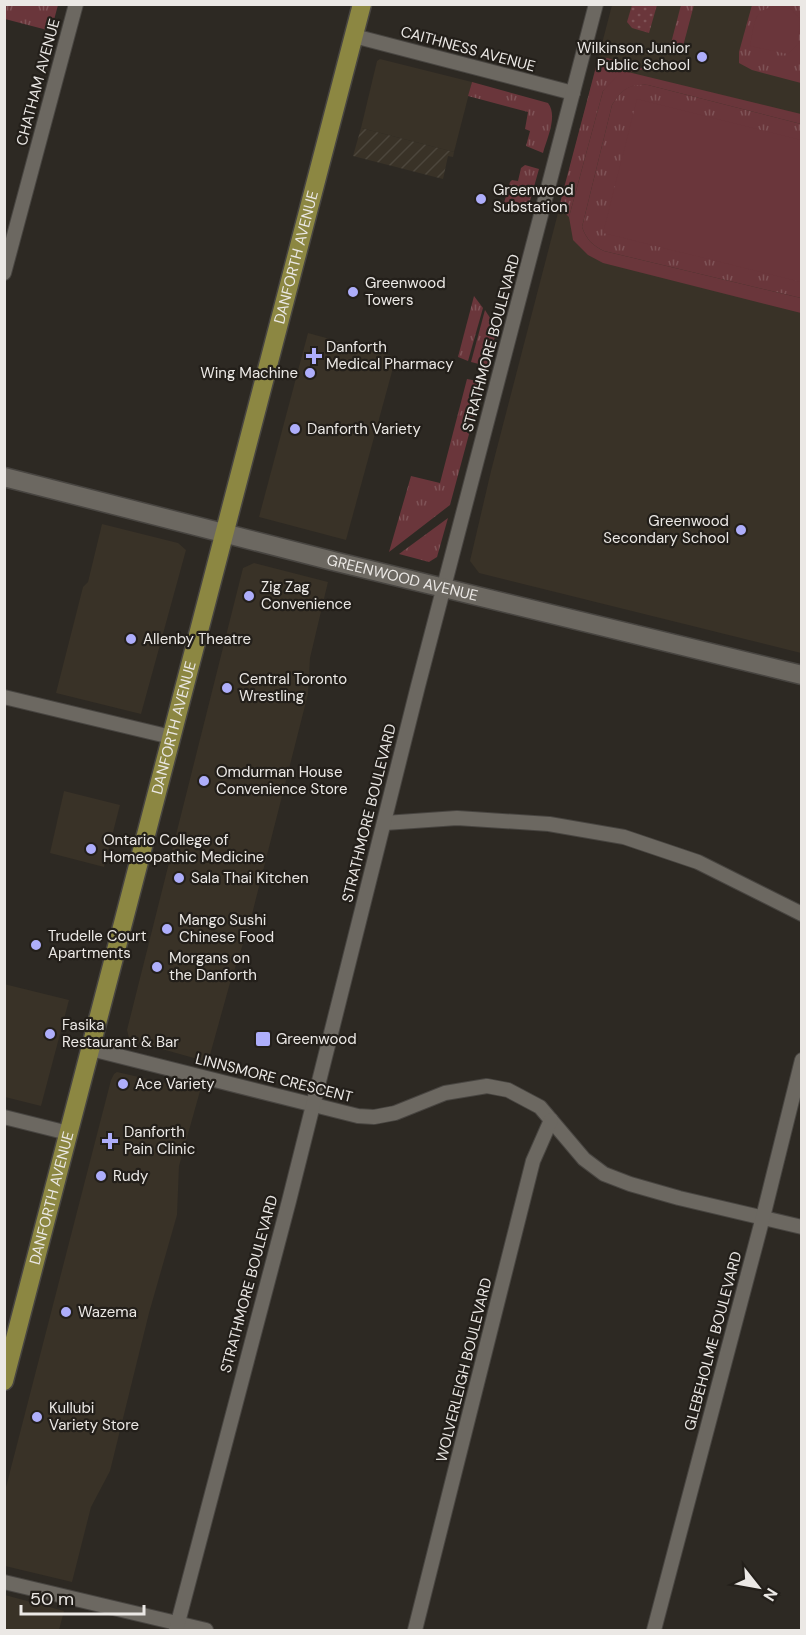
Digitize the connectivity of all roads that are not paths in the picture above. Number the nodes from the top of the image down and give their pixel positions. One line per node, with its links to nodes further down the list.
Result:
1 (76, 4): 6 (street, CHATHAM AVENUE)
2 (362, 4): 4 (main road, DANFORTH AVENUE)
3 (596, 4): 5 (street, STRATHMORE BOULEVARD)
4 (354, 36): 5 (street, CAITHNESS AVENUE); 8 (main road, DANFORTH AVENUE)
5 (573, 93): 9 (street, STRATHMORE BOULEVARD)
6 (4, 273)
7 (4, 477): 8 (street, GREENWOOD AVENUE)
8 (225, 532): 9 (street, GREENWOOD AVENUE); 12 (main road, DANFORTH AVENUE)
9 (444, 587): 10 (street, GREENWOOD AVENUE); 13 (street, STRATHMORE BOULEVARD)
10 (801, 675)
11 (4, 697): 12 (street)
12 (171, 737): 15 (main road, DANFORTH AVENUE)
13 (384, 823): 14 (street); 17 (street, STRATHMORE BOULEVARD)
14 (801, 914)
15 (91, 1049): 17 (street, LINNSMORE CRESCENT); 20 (main road, DANFORTH AVENUE)
16 (801, 1060): 21 (street, GLEBEHOLME BOULEVARD)
17 (313, 1105): 19 (street, LINNSMORE CRESCENT); 26 (street, STRATHMORE BOULEVARD)
18 (4, 1117): 20 (street)
19 (551, 1120): 21 (street, LINNSMORE CRESCENT); 28 (street, WOLVERLEIGH BOULEVARD)
20 (68, 1133): 23 (main road, DANFORTH AVENUE)
21 (763, 1217): 22 (street, LINNSMORE CRESCENT); 29 (street, GLEBEHOLME BOULEVARD)
22 (801, 1227)
23 (8, 1352): 24 (main road, DANFORTH AVENUE)
24 (4, 1381)
25 (4, 1582): 26 (street)
26 (177, 1627): 27 (street)
27 (206, 1630)
28 (415, 1630)
29 (654, 1630)

